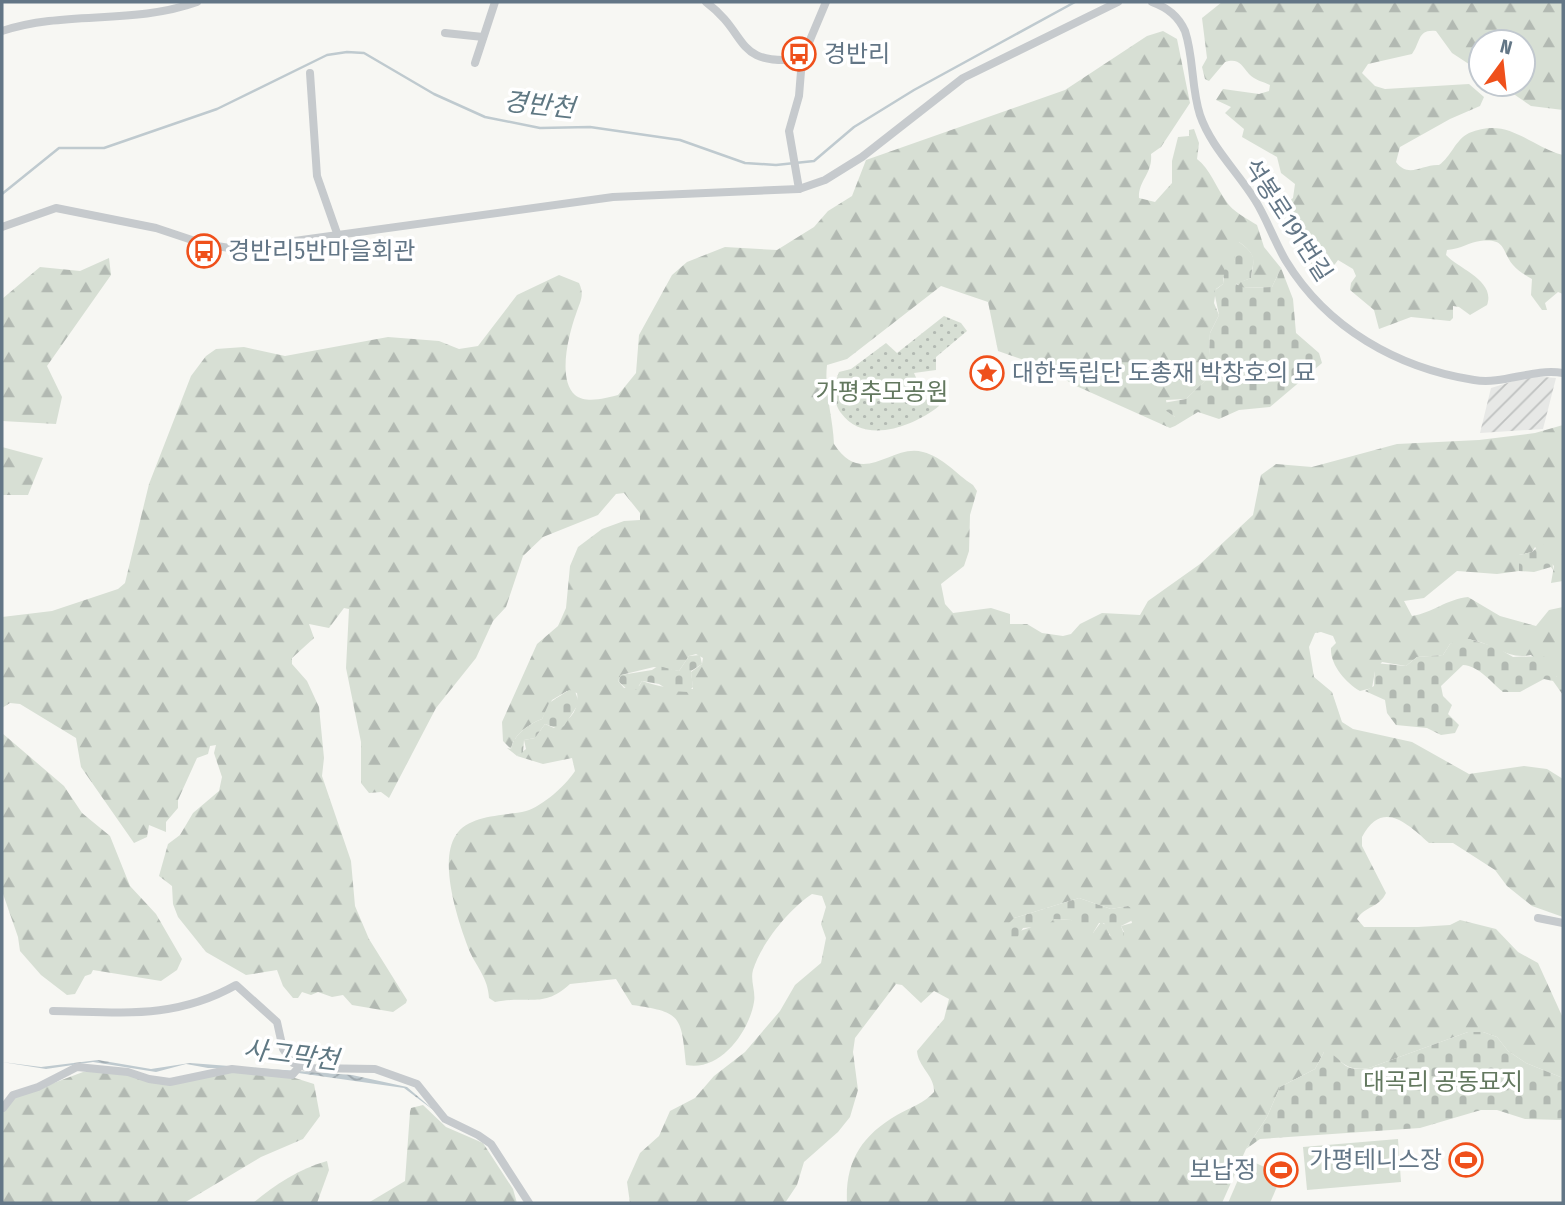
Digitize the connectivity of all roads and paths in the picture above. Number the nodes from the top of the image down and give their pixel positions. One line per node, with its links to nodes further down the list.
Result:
1 (197, 2): 7 (street)
2 (495, 2): 9 (street)
3 (706, 2): 10 (street)
4 (826, 2): 10 (street)
5 (1118, 2): 13 (street)
6 (1152, 2): 16 (street, 석봉로191번길)
7 (2, 31)
8 (445, 33): 9 (street)
9 (483, 37): 11 (street)
10 (802, 59): 13 (street)
11 (475, 63)
12 (310, 73): 15 (street)
13 (798, 184): 15 (street)
14 (2, 227): 15 (street)
15 (338, 236)
16 (1563, 373)
17 (1538, 918): 18 (street)
18 (1563, 923)
19 (52, 1011): 20 (street)
20 (297, 1070): 21 (street); 22 (street)
21 (3, 1108)
22 (529, 1203)

